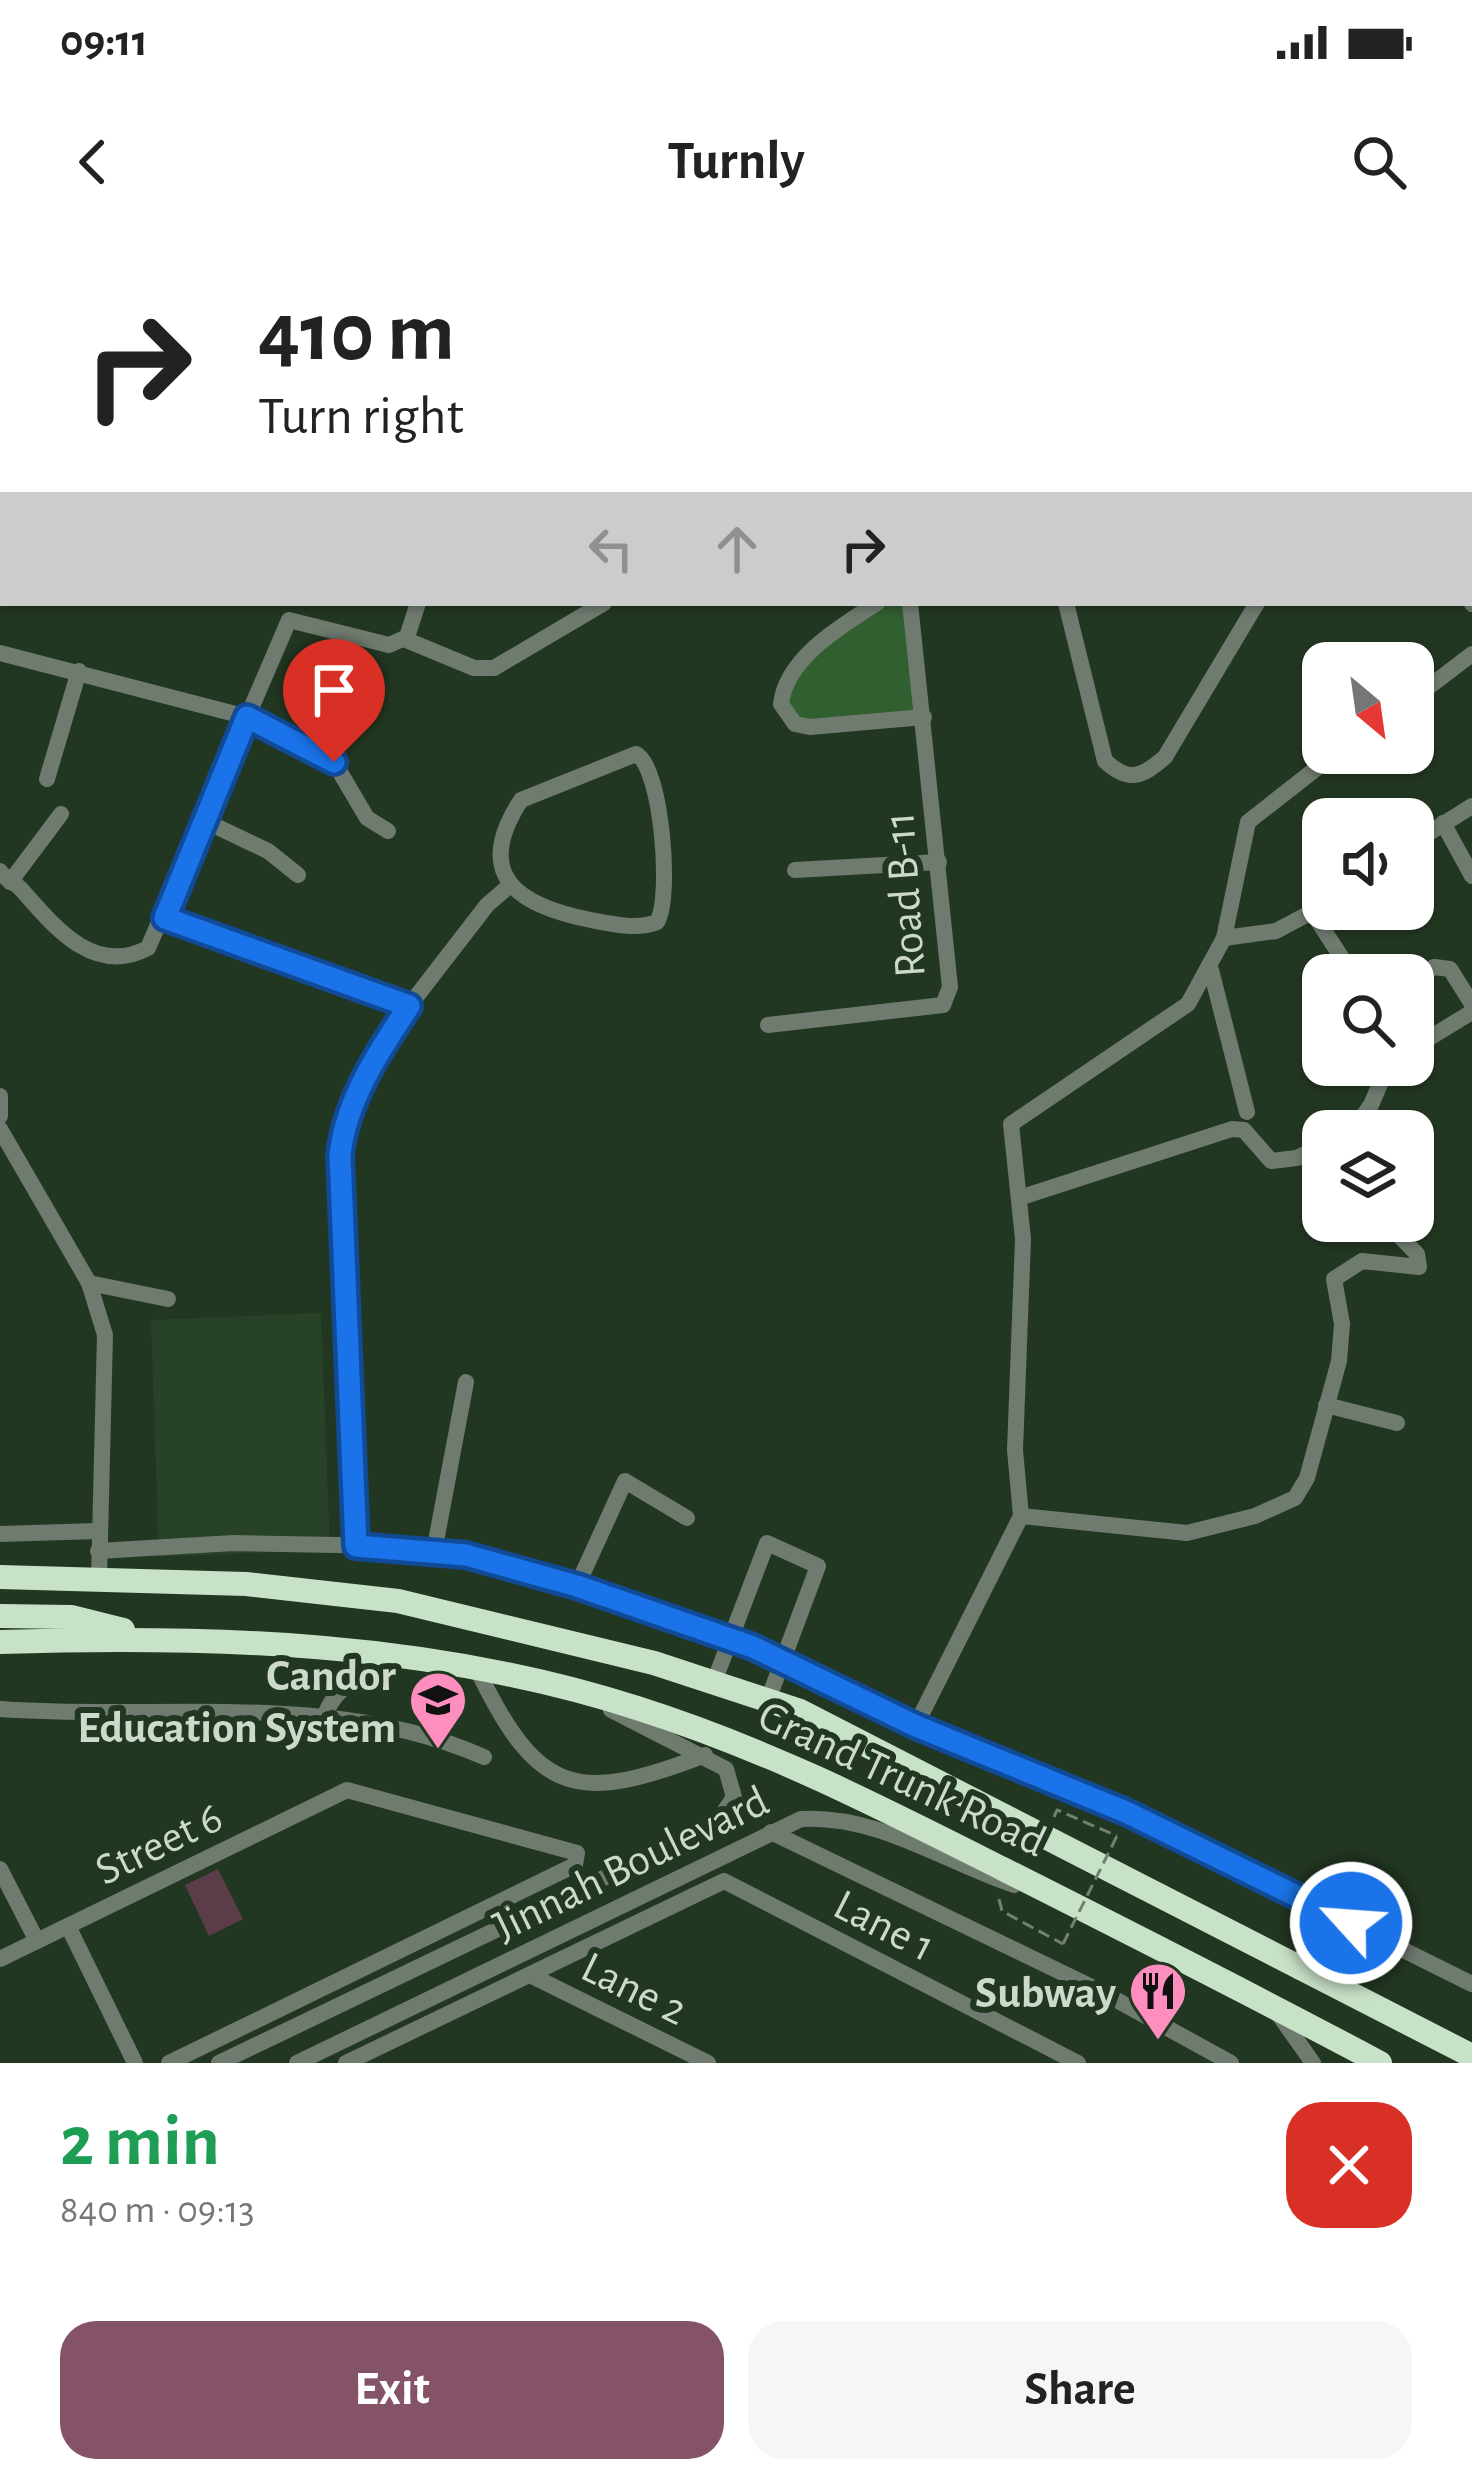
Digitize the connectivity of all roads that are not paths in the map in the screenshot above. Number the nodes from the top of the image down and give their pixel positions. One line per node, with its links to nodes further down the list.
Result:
1 (417, 606): 7 (street)
2 (599, 606): 7 (street)
3 (874, 606): 13 (street)
4 (910, 606): 13 (street, Road B-11)
5 (1067, 606): 6 (street)
6 (1255, 606)
7 (404, 639): 12 (street)
8 (0, 653): 10 (street)
9 (1472, 654): 11 (street)
10 (79, 671): 12 (street); 15 (street)
11 (1434, 682)
12 (247, 717): 18 (street); 21 (street)
13 (924, 718): 22 (street, Road B-11)
14 (1309, 774): 30 (street)
15 (47, 779)
16 (1472, 806): 19 (street)
17 (61, 814): 26 (street)
18 (206, 820): 24 (street); 29 (street)
19 (1443, 823): 20 (street); 25 (street)
20 (1434, 829)
21 (388, 831)
22 (939, 862): 23 (street); 35 (street, Road B-11)
23 (795, 870)
24 (298, 875)
25 (1472, 876)
26 (4, 879): 29 (street)
27 (509, 886): 27 (street); 33 (street)
28 (1302, 917): 30 (street)
29 (165, 918): 33 (street)
30 (1225, 938): 32 (street)
31 (1434, 967): 34 (street)
32 (1210, 970): 38 (street); 42 (street)
33 (409, 1006): 53 (street)
34 (1472, 1008): 36 (street)
35 (768, 1025)
36 (1434, 1034)
37 (0, 1096): 39 (street)
38 (1247, 1112)
39 (0, 1116)
40 (0, 1130): 44 (street)
41 (1302, 1156): 42 (street)
42 (1019, 1198): 49 (street)
43 (1405, 1242): 47 (street)
44 (89, 1283): 45 (street); 52 (street)
45 (168, 1299)
46 (466, 1382): 54 (street)
47 (1326, 1405): 48 (street); 49 (street)
48 (1397, 1423)
49 (1021, 1516): 71 (street)
50 (687, 1518): 57 (street)
51 (0, 1534): 52 (street)
52 (97, 1541): 53 (street); 56 (street)
53 (356, 1546): 54 (street)
54 (434, 1552): 57 (street)
55 (0, 1576): 56 (highway, Grand Trunk Road)
56 (97, 1579): 58 (highway); 67 (highway, Grand Trunk Road)
57 (577, 1586): 60 (street)
58 (0, 1588)
59 (0, 1616): 61 (highway)
60 (730, 1638): 64 (street); 64 (street); 67 (street)
61 (160, 1639): 62 (highway, Grand Trunk Road); 63 (highway, Grand Trunk Road)
62 (0, 1642)
63 (404, 1657): 65 (highway, Grand Trunk Road); 70 (street)
64 (781, 1661): 68 (street); 71 (street)
65 (478, 1671): 66 (highway, Grand Trunk Road); 72 (street)
66 (538, 1682): 72 (street, Jinnah Boulevard); 77 (highway, Grand Trunk Road)
67 (713, 1682): 68 (highway, Grand Trunk Road)
68 (768, 1700): 83 (highway, Grand Trunk Road)
69 (0, 1708): 70 (street)
70 (325, 1715): 73 (street)
71 (916, 1726): 79 (street)
72 (705, 1755): 76 (street, Jinnah Boulevard)
73 (484, 1757)
74 (771, 1832): 77 (street, Jinnah Boulevard); 78 (street, Jinnah Boulevard); 97 (street)
75 (0, 1869): 81 (street)
76 (595, 1886): 78 (street); 88 (street, Jinnah Boulevard)
77 (1072, 1904): 86 (highway, Grand Trunk Road)
78 (625, 1905): 93 (street, Jinnah Boulevard)
79 (1330, 1912): 83 (highway); 85 (street)
80 (68, 1926): 81 (street, Street 6); 87 (street, Street 6); 90 (street)
81 (37, 1941): 82 (street, Street 6)
82 (0, 1960)
83 (1301, 1968): 89 (highway, Grand Trunk Road)
84 (530, 1975): 94 (street); 95 (street, Lane 2); 96 (street, Lane 1)
85 (1472, 1984)
86 (1271, 2005): 98 (street); 99 (highway, Grand Trunk Road)
87 (260, 2019): 88 (street); 91 (street)
88 (271, 2039): 92 (street, Jinnah Boulevard)
89 (1472, 2056)
90 (135, 2063)
91 (169, 2063)
92 (219, 2063)
93 (297, 2063)
94 (346, 2063)
95 (708, 2063)
96 (1078, 2063)
97 (1231, 2063)
98 (1313, 2063)
99 (1380, 2063)

